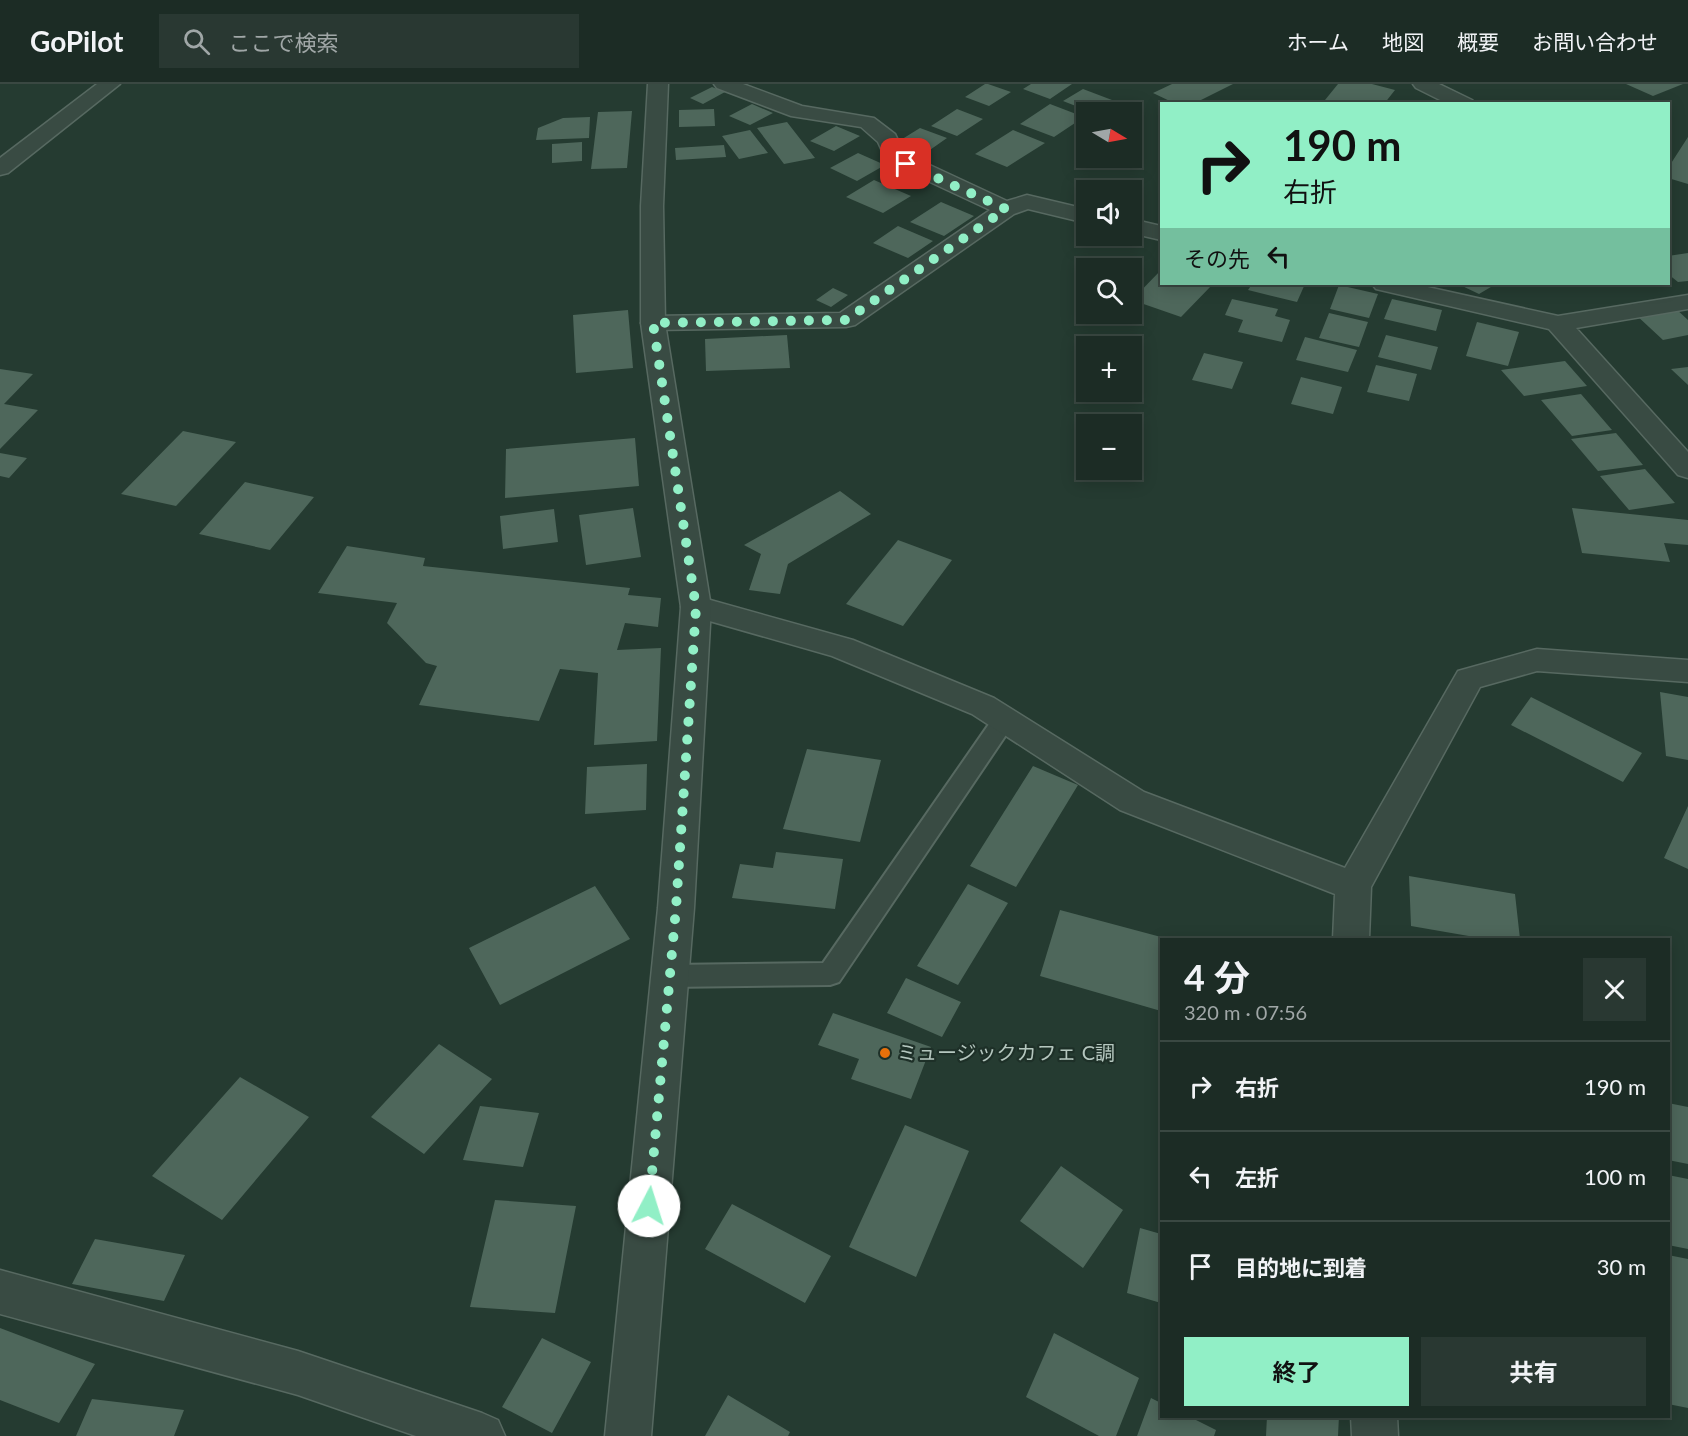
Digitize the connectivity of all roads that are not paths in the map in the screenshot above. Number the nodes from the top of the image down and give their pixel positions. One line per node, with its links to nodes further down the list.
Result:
1 (110, 84): 6 (street)
2 (658, 84): 13 (street)
3 (724, 84): 7 (street)
4 (1423, 84): 5 (street)
5 (1461, 102)
6 (0, 168)
7 (1006, 209): 8 (street); 13 (street)
8 (1076, 214)
9 (1142, 229): 10 (street)
10 (1160, 233)
11 (1388, 285): 14 (street)
12 (1688, 302): 14 (street)
13 (653, 323): 16 (street)
14 (1558, 323): 15 (street)
15 (1688, 469)
16 (696, 608): 18 (street); 21 (street)
17 (1688, 671): 19 (street)
18 (1004, 720): 19 (street); 21 (lane)
19 (1353, 886): 20 (street)
20 (1351, 938)
21 (669, 976): 25 (street)
22 (0, 1292): 24 (street)
23 (1374, 1418): 26 (street)
24 (482, 1436)
25 (628, 1436)
26 (1375, 1436)

